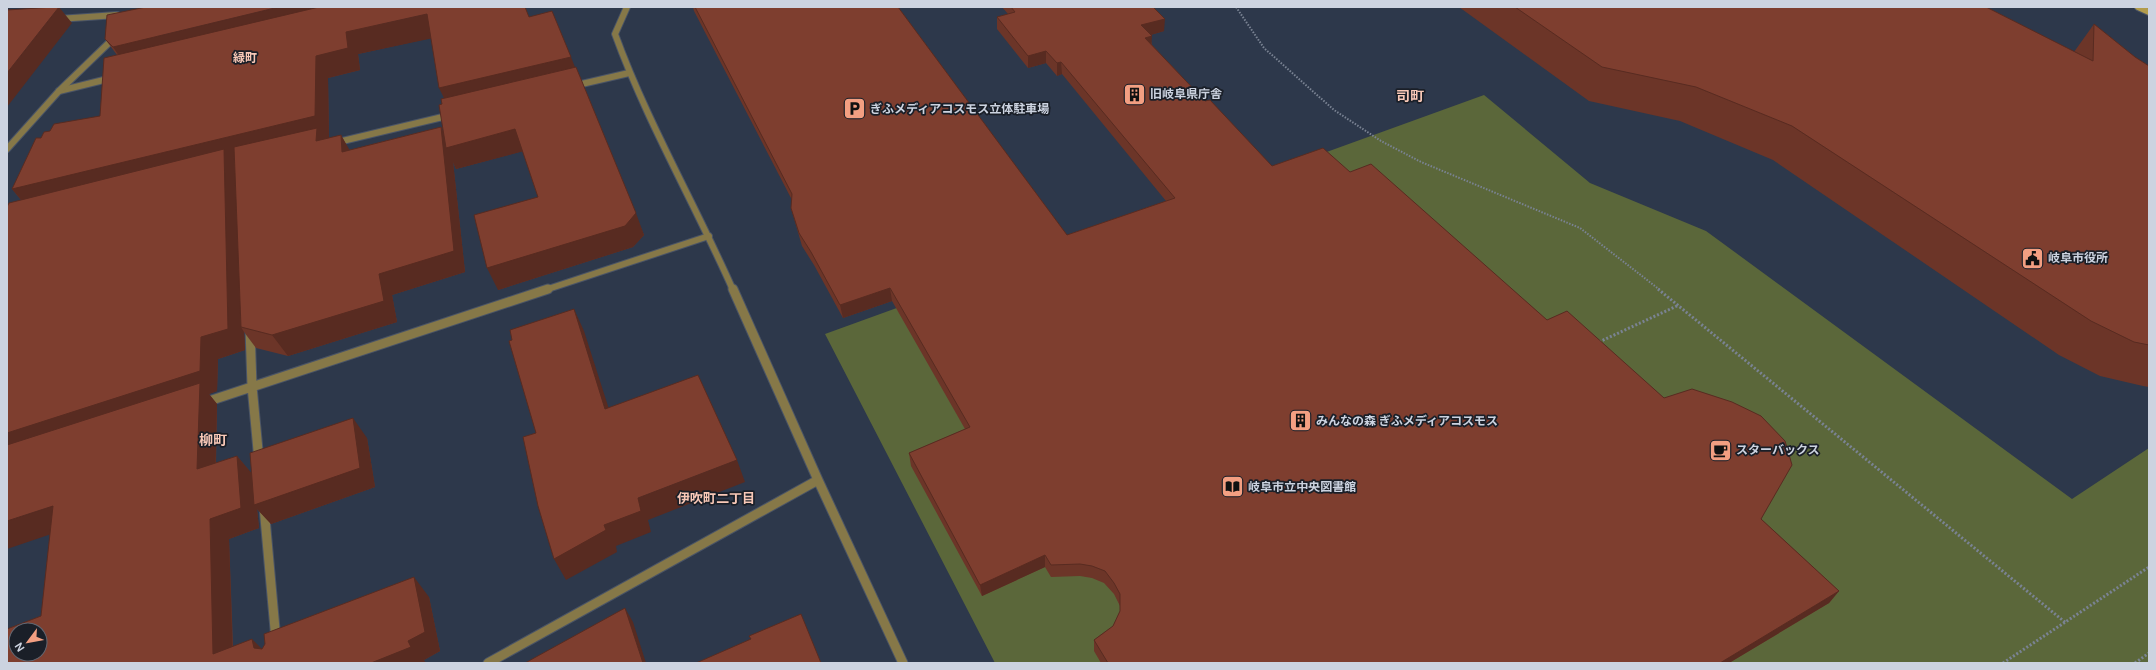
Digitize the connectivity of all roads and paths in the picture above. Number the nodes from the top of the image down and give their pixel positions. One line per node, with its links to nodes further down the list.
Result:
1 (628, 7): 8 (street)
2 (1236, 7): 16 (path)
3 (2138, 7): 4 (main road)
4 (2149, 12)
5 (124, 15): 6 (street)
6 (54, 20)
7 (122, 30): 11 (street)
8 (629, 73): 10 (street); 15 (street)
9 (120, 76): 11 (street)
10 (567, 87)
11 (59, 91): 14 (street)
12 (459, 113): 13 (street)
13 (328, 144)
14 (7, 149)
15 (709, 236): 19 (street); 22 (street)
16 (1678, 305): 18 (path); 25 (path)
17 (250, 323): 19 (street)
18 (1597, 343)
19 (252, 386): 20 (street); 21 (street)
20 (193, 406)
21 (260, 473)
22 (818, 480): 28 (street); 29 (street)
23 (263, 497): 26 (street)
24 (2149, 567): 25 (path)
25 (2066, 622): 30 (path)
26 (277, 647)
27 (2149, 653): 31 (path)
28 (488, 663)
29 (902, 663)
30 (2003, 663)
31 (2135, 663)

